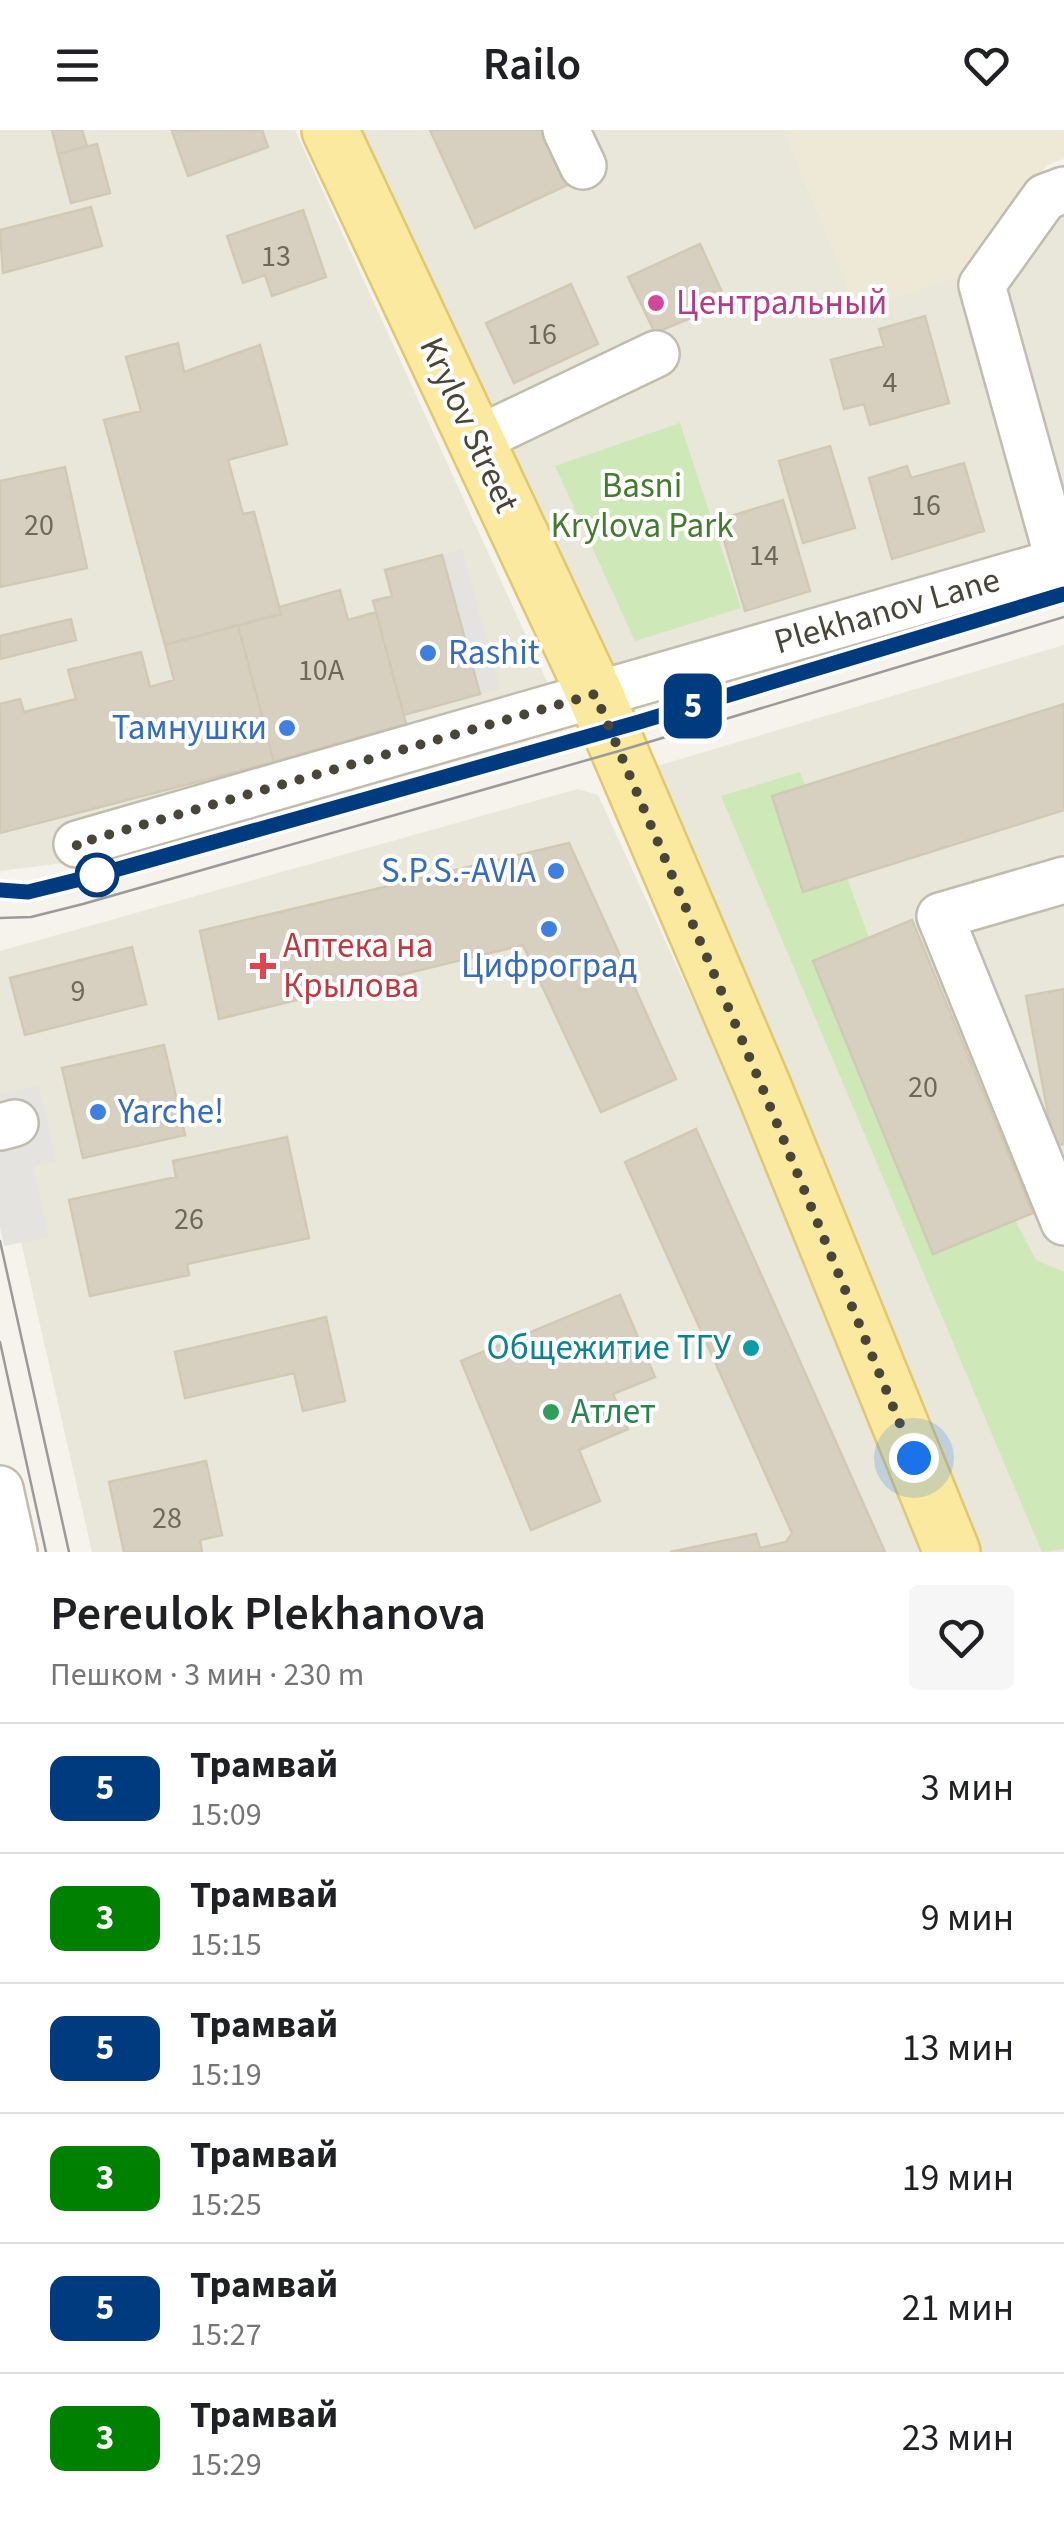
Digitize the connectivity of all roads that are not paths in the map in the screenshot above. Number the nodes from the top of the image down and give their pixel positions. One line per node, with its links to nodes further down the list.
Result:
1 (330, 130): 4 (main road, Krylov Street)
2 (1064, 190): 5 (street)
3 (656, 354): 4 (street)
4 (476, 440): 6 (main road, Krylov Street)
5 (1061, 561): 6 (street, Plekhanov Lane)
6 (595, 694): 7 (street, Plekhanov Lane); 12 (main road, Krylov Street)
7 (76, 844)
8 (1064, 880): 9 (street)
9 (1064, 1222)
10 (0, 1489): 11 (street)
11 (14, 1552)
12 (952, 1552)

